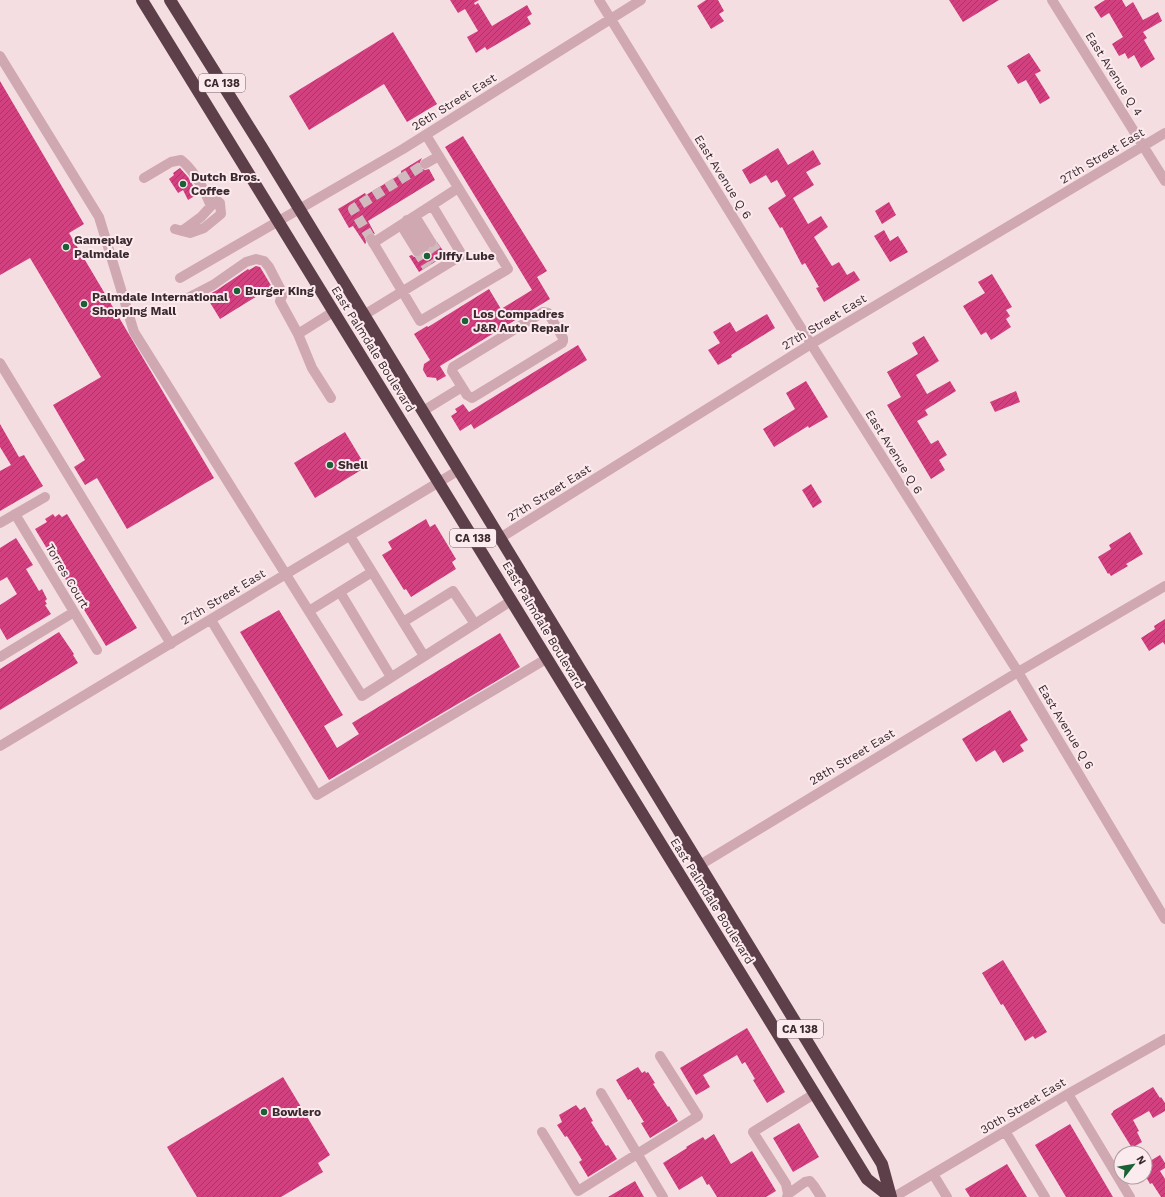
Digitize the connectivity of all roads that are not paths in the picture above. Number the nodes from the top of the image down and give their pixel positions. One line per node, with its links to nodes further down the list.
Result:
1 (142, 0): 19 (highway, East Palmdale Boulevard / CA 138)
2 (599, 0): 6 (street, East Avenue Q 6)
3 (641, 0): 6 (street, 26th Street East)
4 (1052, 0): 10 (street, East Avenue Q 4)
5 (174, 1): 17 (highway, East Palmdale Boulevard / CA 138)
6 (610, 19): 9 (street, 26th Street East); 27 (street, East Avenue Q 6)
7 (0, 56): 40 (street)
8 (1165, 133): 10 (street, 27th Street East)
9 (426, 135): 11 (street); 17 (street, 26th Street East)
10 (1144, 146): 14 (street, East Avenue Q 4); 27 (street, 27th Street East)
11 (439, 156): 12 (street); 15 (street)
12 (425, 164)
13 (144, 178): 20 (street)
14 (1165, 182)
15 (458, 188): 16 (street); 22 (street)
16 (432, 205): 18 (street); 22 (street)
17 (299, 208): 19 (street, 26th Street East); 25 (highway, East Palmdale Boulevard / CA 138)
18 (407, 220): 18 (street); 22 (street)
19 (278, 221): 21 (street, 26th Street East); 24 (highway, East Palmdale Boulevard / CA 138)
20 (178, 230)
21 (180, 278)
22 (402, 291): 25 (street)
23 (190, 297): 26 (street)
24 (333, 312): 26 (street); 33 (highway, East Palmdale Boulevard / CA 138)
25 (364, 315): 31 (highway, East Palmdale Boulevard / CA 138)
26 (298, 334): 30 (street)
27 (811, 344): 38 (street, 27th Street East); 54 (street, East Avenue Q 6)
28 (0, 363): 49 (street)
29 (462, 387): 29 (street); 31 (street)
30 (331, 398)
31 (423, 411): 32 (highway, East Palmdale Boulevard / CA 138)
32 (459, 470): 33 (street, 27th Street East); 38 (highway, East Palmdale Boulevard / CA 138)
33 (439, 483): 37 (street, 27th Street East); 43 (highway, East Palmdale Boulevard / CA 138)
34 (45, 497): 35 (street)
35 (15, 514): 36 (street); 45 (street, Torres Court)
36 (0, 523)
37 (350, 536): 39 (street); 40 (street, 27th Street East)
38 (500, 538): 57 (highway, East Palmdale Boulevard / CA 138)
39 (372, 572): 42 (street); 47 (street)
40 (286, 575): 44 (street); 46 (street, 27th Street East)
41 (1165, 586): 54 (street, 28th Street East)
42 (340, 592): 44 (street); 55 (street)
43 (511, 601): 48 (street); 53 (highway, East Palmdale Boulevard / CA 138)
44 (309, 611): 55 (street)
45 (74, 612): 50 (street, Torres Court); 52 (street)
46 (211, 620): 49 (street, 27th Street East); 53 (street)
47 (403, 622): 48 (street); 51 (street)
48 (475, 624): 51 (street)
49 (171, 644): 56 (street, 27th Street East)
50 (97, 650)
51 (424, 656): 55 (street)
52 (0, 657)
53 (546, 658): 62 (highway, East Palmdale Boulevard / CA 138)
54 (1018, 672): 57 (street, 28th Street East); 58 (street, East Avenue Q 6)
55 (391, 677)
56 (0, 746)
57 (700, 865): 71 (highway, East Palmdale Boulevard / CA 138)
58 (1165, 919)
59 (1165, 1039): 63 (street, 30th Street East)
60 (660, 1056): 66 (street)
61 (601, 1093): 66 (street)
62 (814, 1094): 68 (street); 71 (highway, East Palmdale Boulevard / CA 138)
63 (1068, 1094): 64 (street, 30th Street East); 74 (street)
64 (1005, 1131): 67 (street, 30th Street East); 73 (street)
65 (542, 1132): 66 (street)
66 (637, 1154): 69 (street)
67 (933, 1174): 71 (street, 30th Street East); 72 (street)
68 (787, 1196): 70 (street)
69 (663, 1197)
70 (821, 1197)
71 (892, 1197)
72 (947, 1197)
73 (1045, 1197)
74 (1130, 1197)

